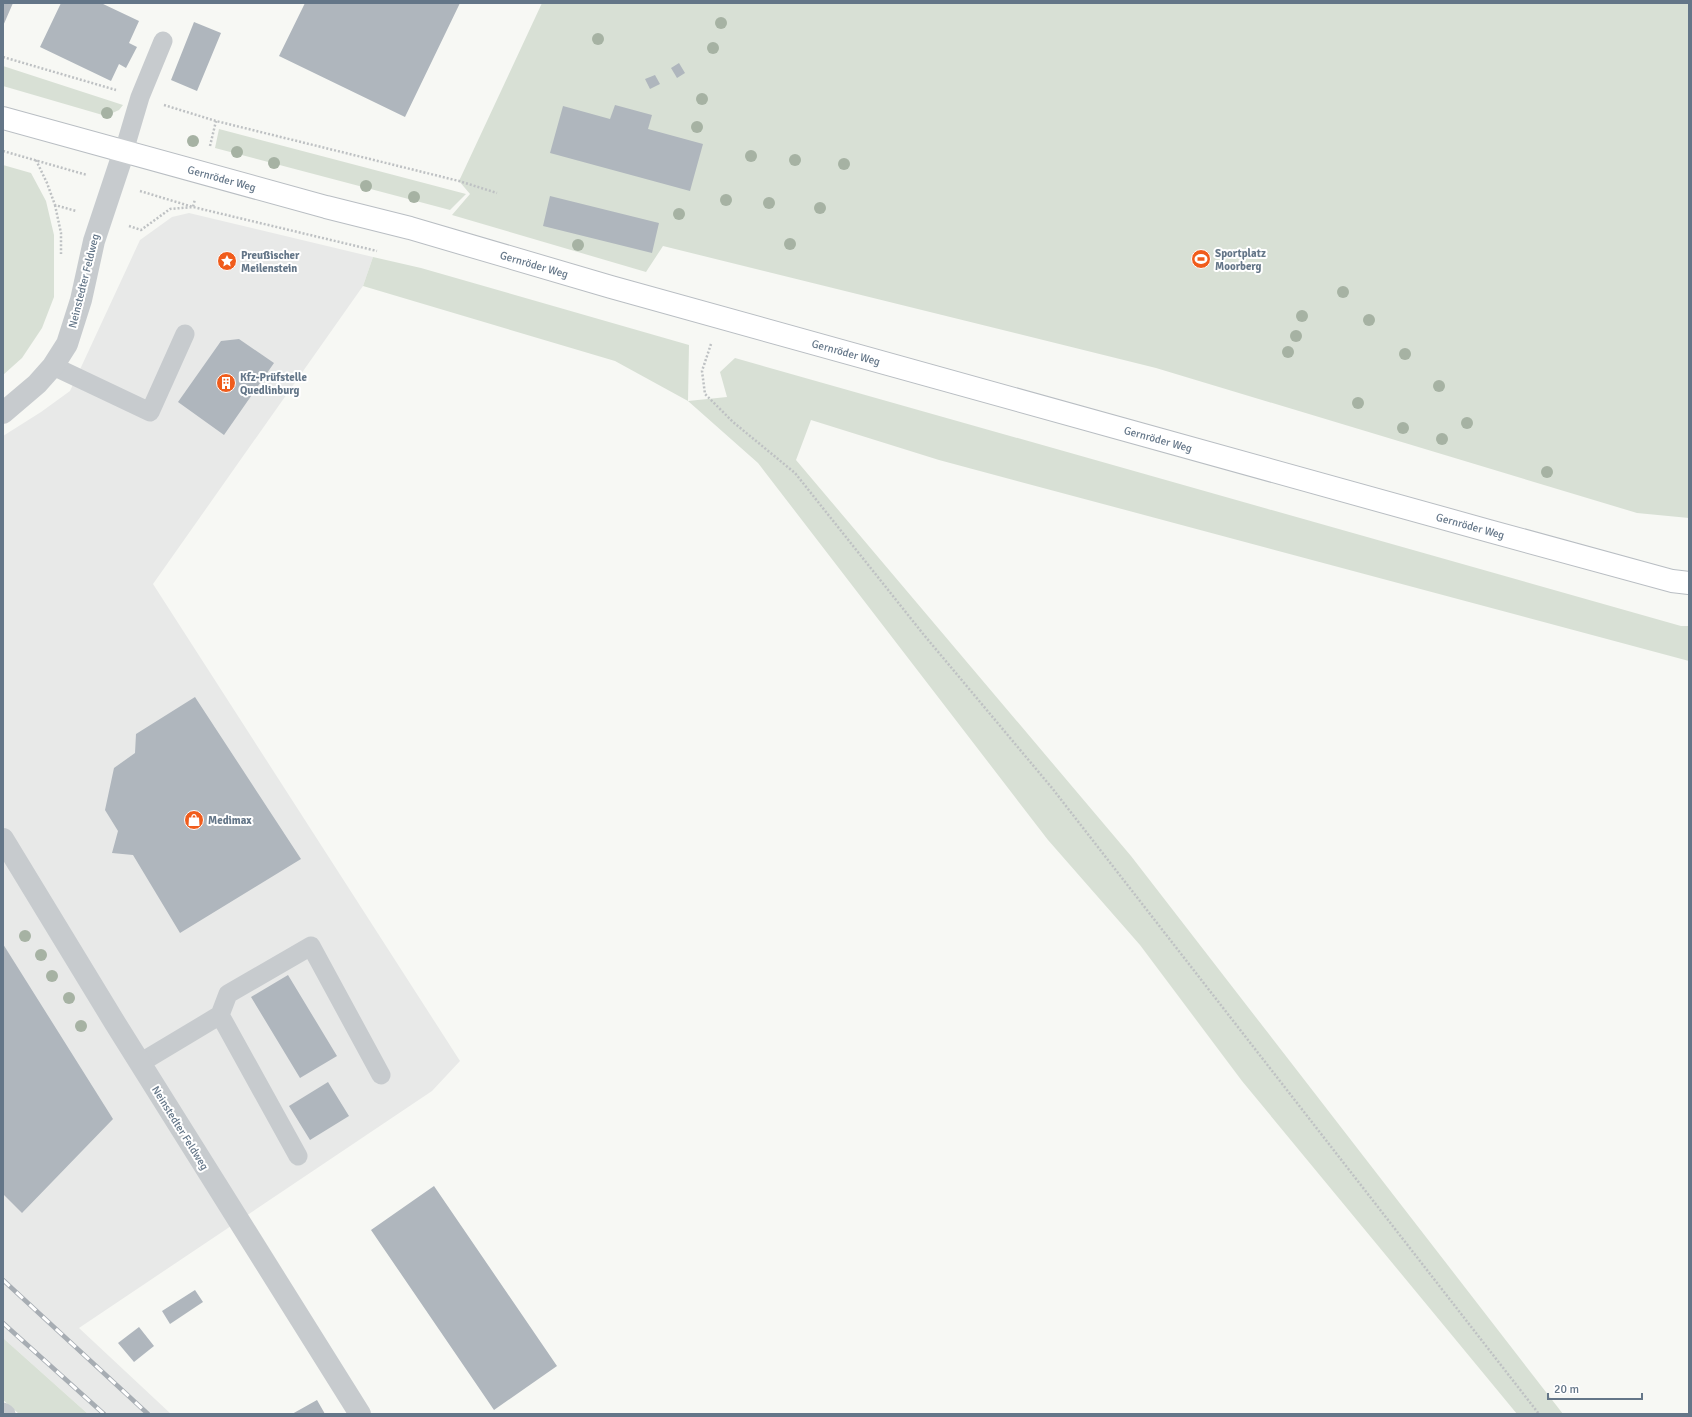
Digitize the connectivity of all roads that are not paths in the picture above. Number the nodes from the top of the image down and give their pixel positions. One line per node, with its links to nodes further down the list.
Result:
1 (163, 41): 3 (lane)
2 (3, 118): 3 (main road, Gernröder Weg)
3 (124, 151): 5 (street, Neinstedter Feldweg); 7 (main road, Gernröder Weg)
4 (185, 334): 5 (lane)
5 (53, 366): 6 (street, Neinstedter Feldweg)
6 (3, 413)
7 (1689, 583)
8 (3, 839): 10 (street, Neinstedter Feldweg)
9 (220, 1015): 10 (lane); 11 (lane); 12 (lane)
10 (140, 1063): 15 (street, Neinstedter Feldweg)
11 (380, 1075)
12 (298, 1156)
13 (3, 1412): 14 (lane)
14 (6, 1414)
15 (360, 1414)

